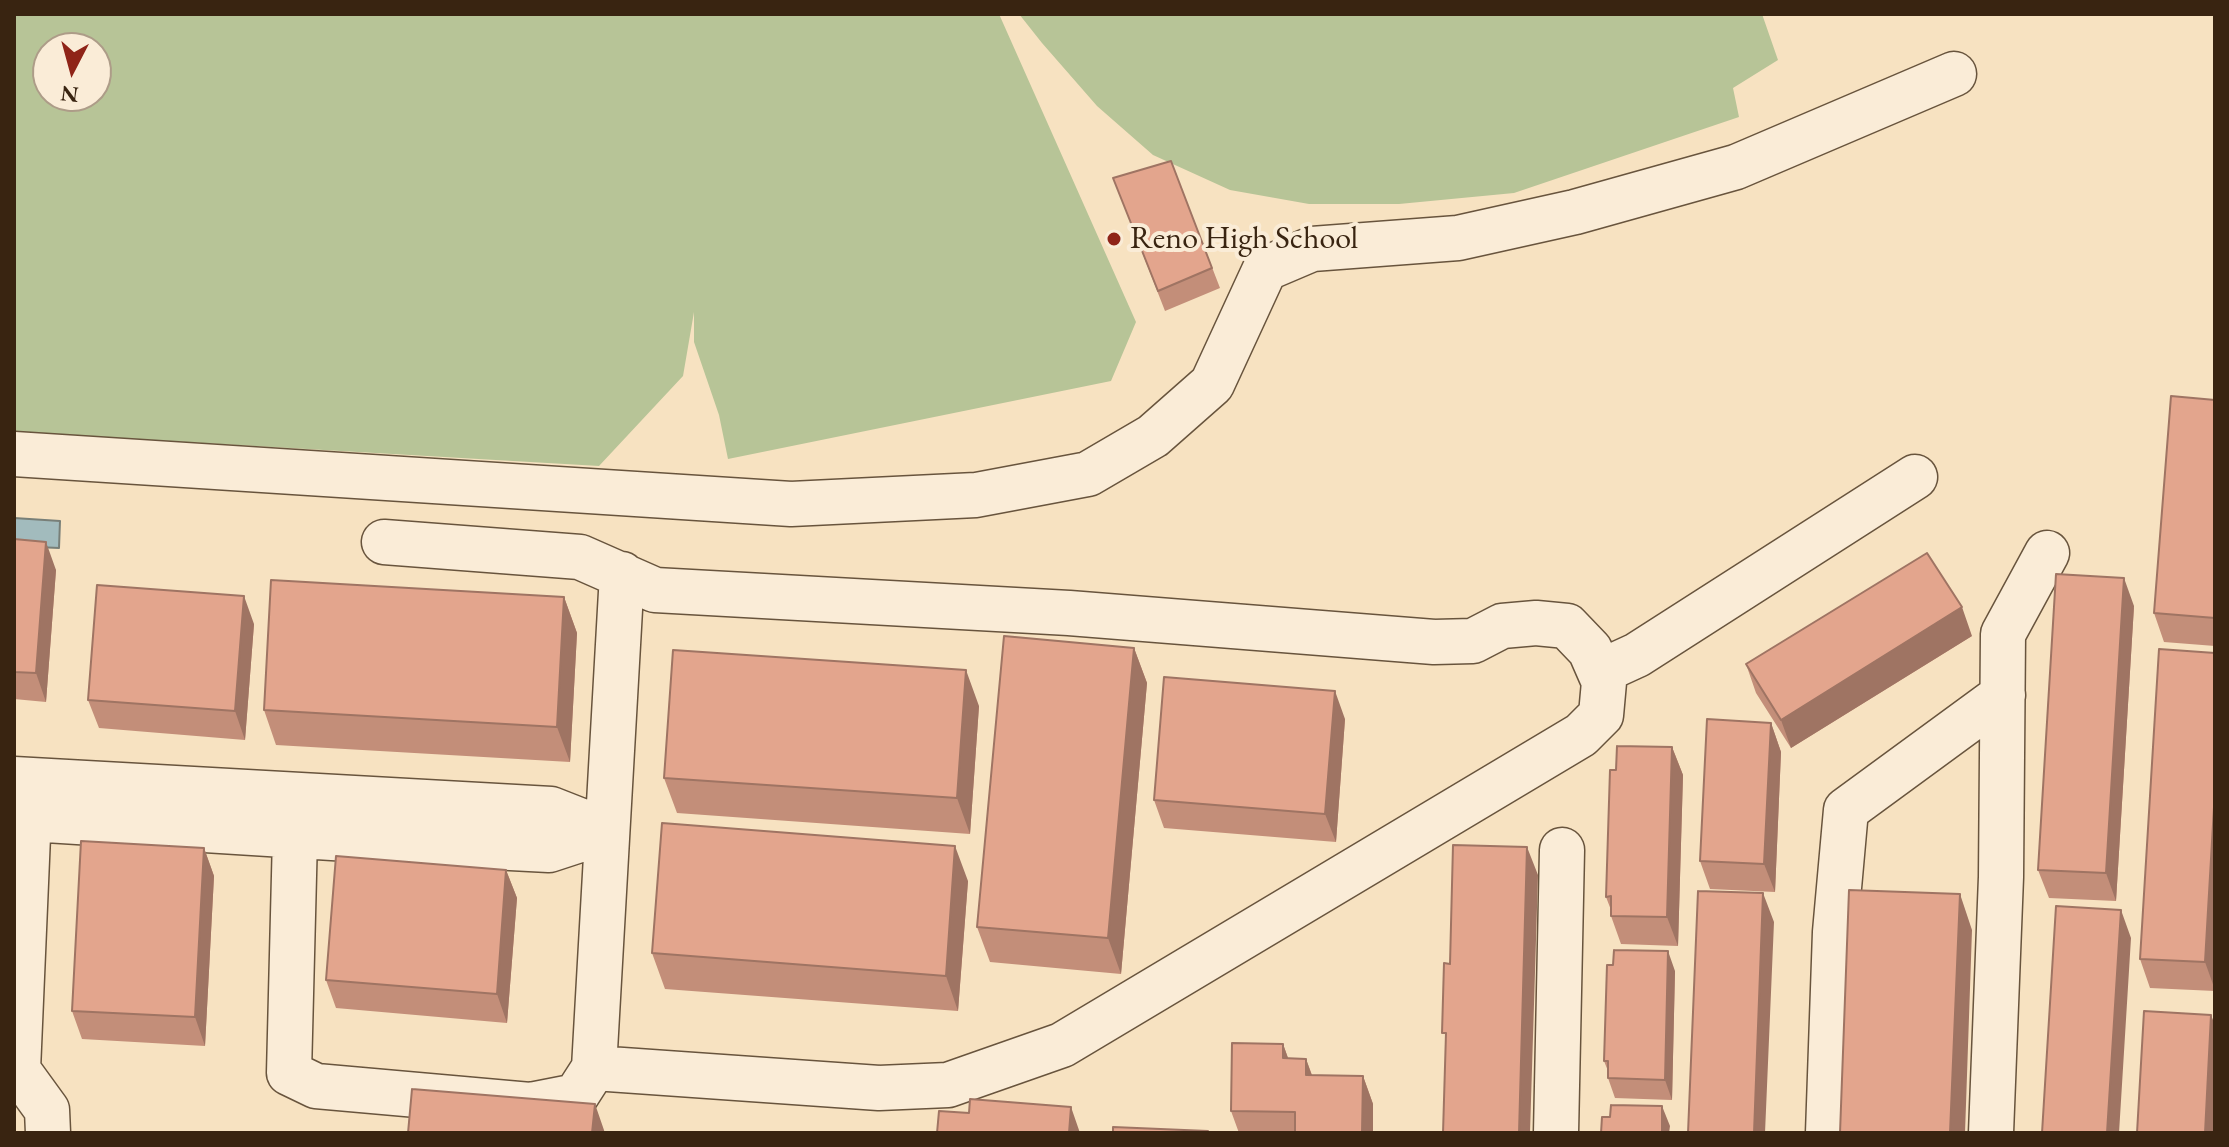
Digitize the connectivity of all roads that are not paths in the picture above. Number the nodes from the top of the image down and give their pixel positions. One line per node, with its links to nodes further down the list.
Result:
1 (1954, 74): 2 (lane)
2 (14, 454)
3 (1915, 477): 7 (lane)
4 (384, 542): 6 (lane)
5 (2047, 553): 8 (lane)
6 (622, 574): 7 (lane); 10 (lane)
7 (1600, 672): 13 (lane)
8 (2003, 695): 17 (lane); 18 (lane)
9 (22, 799): 10 (lane); 11 (lane); 14 (lane)
10 (607, 831): 11 (lane); 13 (lane)
11 (295, 836): 13 (lane)
12 (1562, 850): 16 (lane)
13 (594, 1068)
14 (16, 1070): 15 (lane)
15 (48, 1133)
16 (1556, 1133)
17 (1828, 1133)
18 (1991, 1133)

